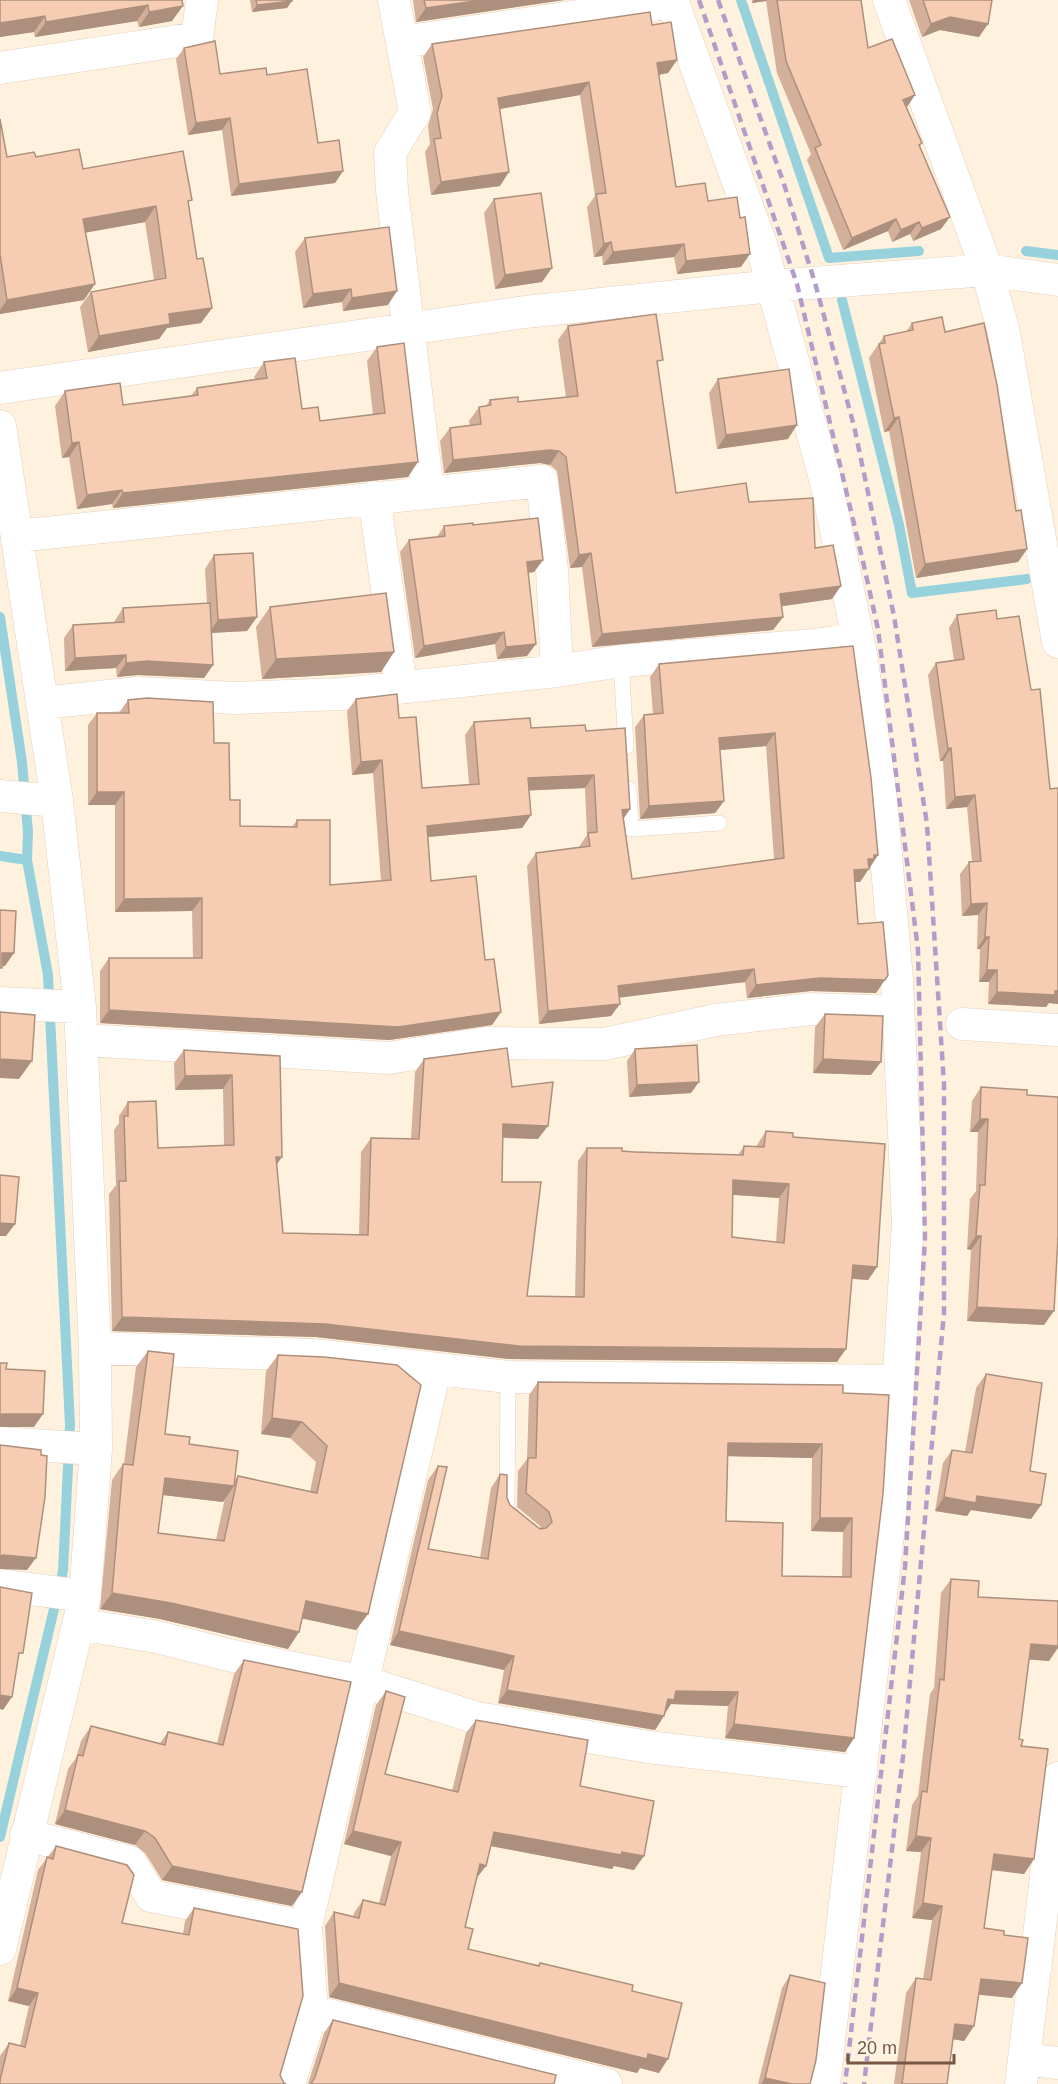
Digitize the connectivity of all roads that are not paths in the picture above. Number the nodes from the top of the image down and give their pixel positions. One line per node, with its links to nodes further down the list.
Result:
1 (202, 0): 6 (street)
2 (394, 0): 5 (street)
3 (889, 0): 7 (street)
4 (673, 1): 5 (street); 9 (street)
5 (402, 42): 10 (street)
6 (0, 68)
7 (987, 270): 8 (street); 9 (street); 17 (street)
8 (1058, 280)
9 (772, 286): 10 (street); 16 (street)
10 (408, 329): 11 (street); 13 (street)
11 (0, 388)
12 (0, 426): 15 (street)
13 (428, 492): 14 (street); 19 (street)
14 (374, 497): 15 (street); 20 (street)
15 (17, 536): 21 (street)
16 (858, 639): 18 (street); 26 (street)
17 (1058, 642)
18 (621, 660): 19 (street); 23 (lane)
19 (557, 671): 20 (street)
20 (401, 687): 21 (street)
21 (42, 704): 22 (street)
22 (27, 798): 25 (street)
23 (719, 824)
24 (0, 1003): 25 (street)
25 (72, 1007): 29 (street)
26 (898, 1012): 29 (street); 33 (street)
27 (962, 1024): 28 (street)
28 (1058, 1030)
29 (83, 1041): 30 (street)
30 (95, 1348): 31 (street); 35 (street)
31 (435, 1370): 32 (street); 39 (street)
32 (508, 1377): 33 (street); 36 (lane)
33 (899, 1381): 40 (street)
34 (0, 1443): 35 (street)
35 (90, 1448): 38 (street)
36 (524, 1525)
37 (0, 1585): 38 (street)
38 (69, 1601): 39 (street); 42 (street)
39 (364, 1682): 40 (street); 43 (street)
40 (861, 1772): 50 (street)
41 (1058, 1778): 47 (street)
42 (26, 1835): 43 (street); 44 (street)
43 (306, 1927): 45 (street)
44 (0, 1949)
45 (312, 2011): 48 (street); 49 (street)
46 (1058, 2063): 47 (street)
47 (1023, 2072)
48 (289, 2084)
49 (606, 2084)
50 (824, 2084)

